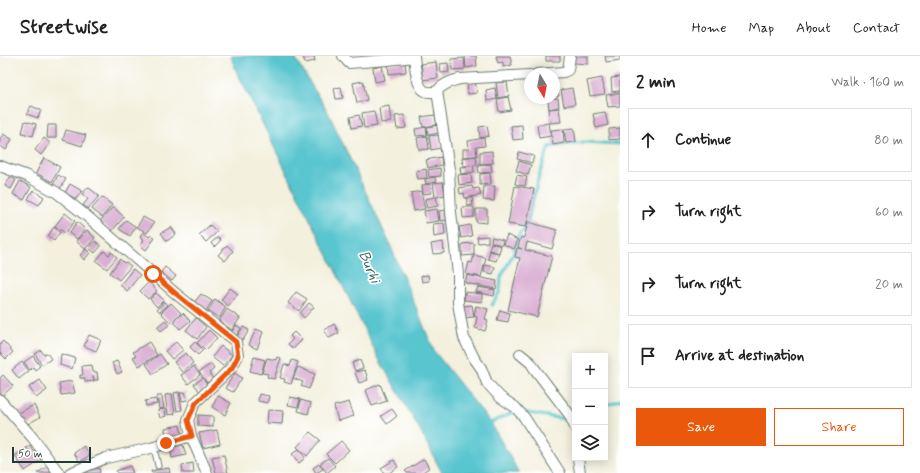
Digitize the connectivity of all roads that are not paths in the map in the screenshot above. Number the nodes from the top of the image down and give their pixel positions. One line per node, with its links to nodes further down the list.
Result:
1 (344, 56): 2 (street)
2 (414, 56): 6 (street)
3 (570, 56): 4 (street)
4 (560, 72)
5 (524, 74): 6 (street)
6 (437, 91): 18 (street)
7 (0, 166): 11 (street)
8 (520, 354): 10 (street)
9 (0, 400): 15 (street)
10 (572, 421)
11 (192, 436): 12 (street); 17 (street)
12 (154, 447): 14 (lane); 16 (street)
13 (578, 461): 19 (street)
14 (158, 466)
15 (59, 473)
16 (70, 473)
17 (207, 473)
18 (560, 473)
19 (580, 473)

